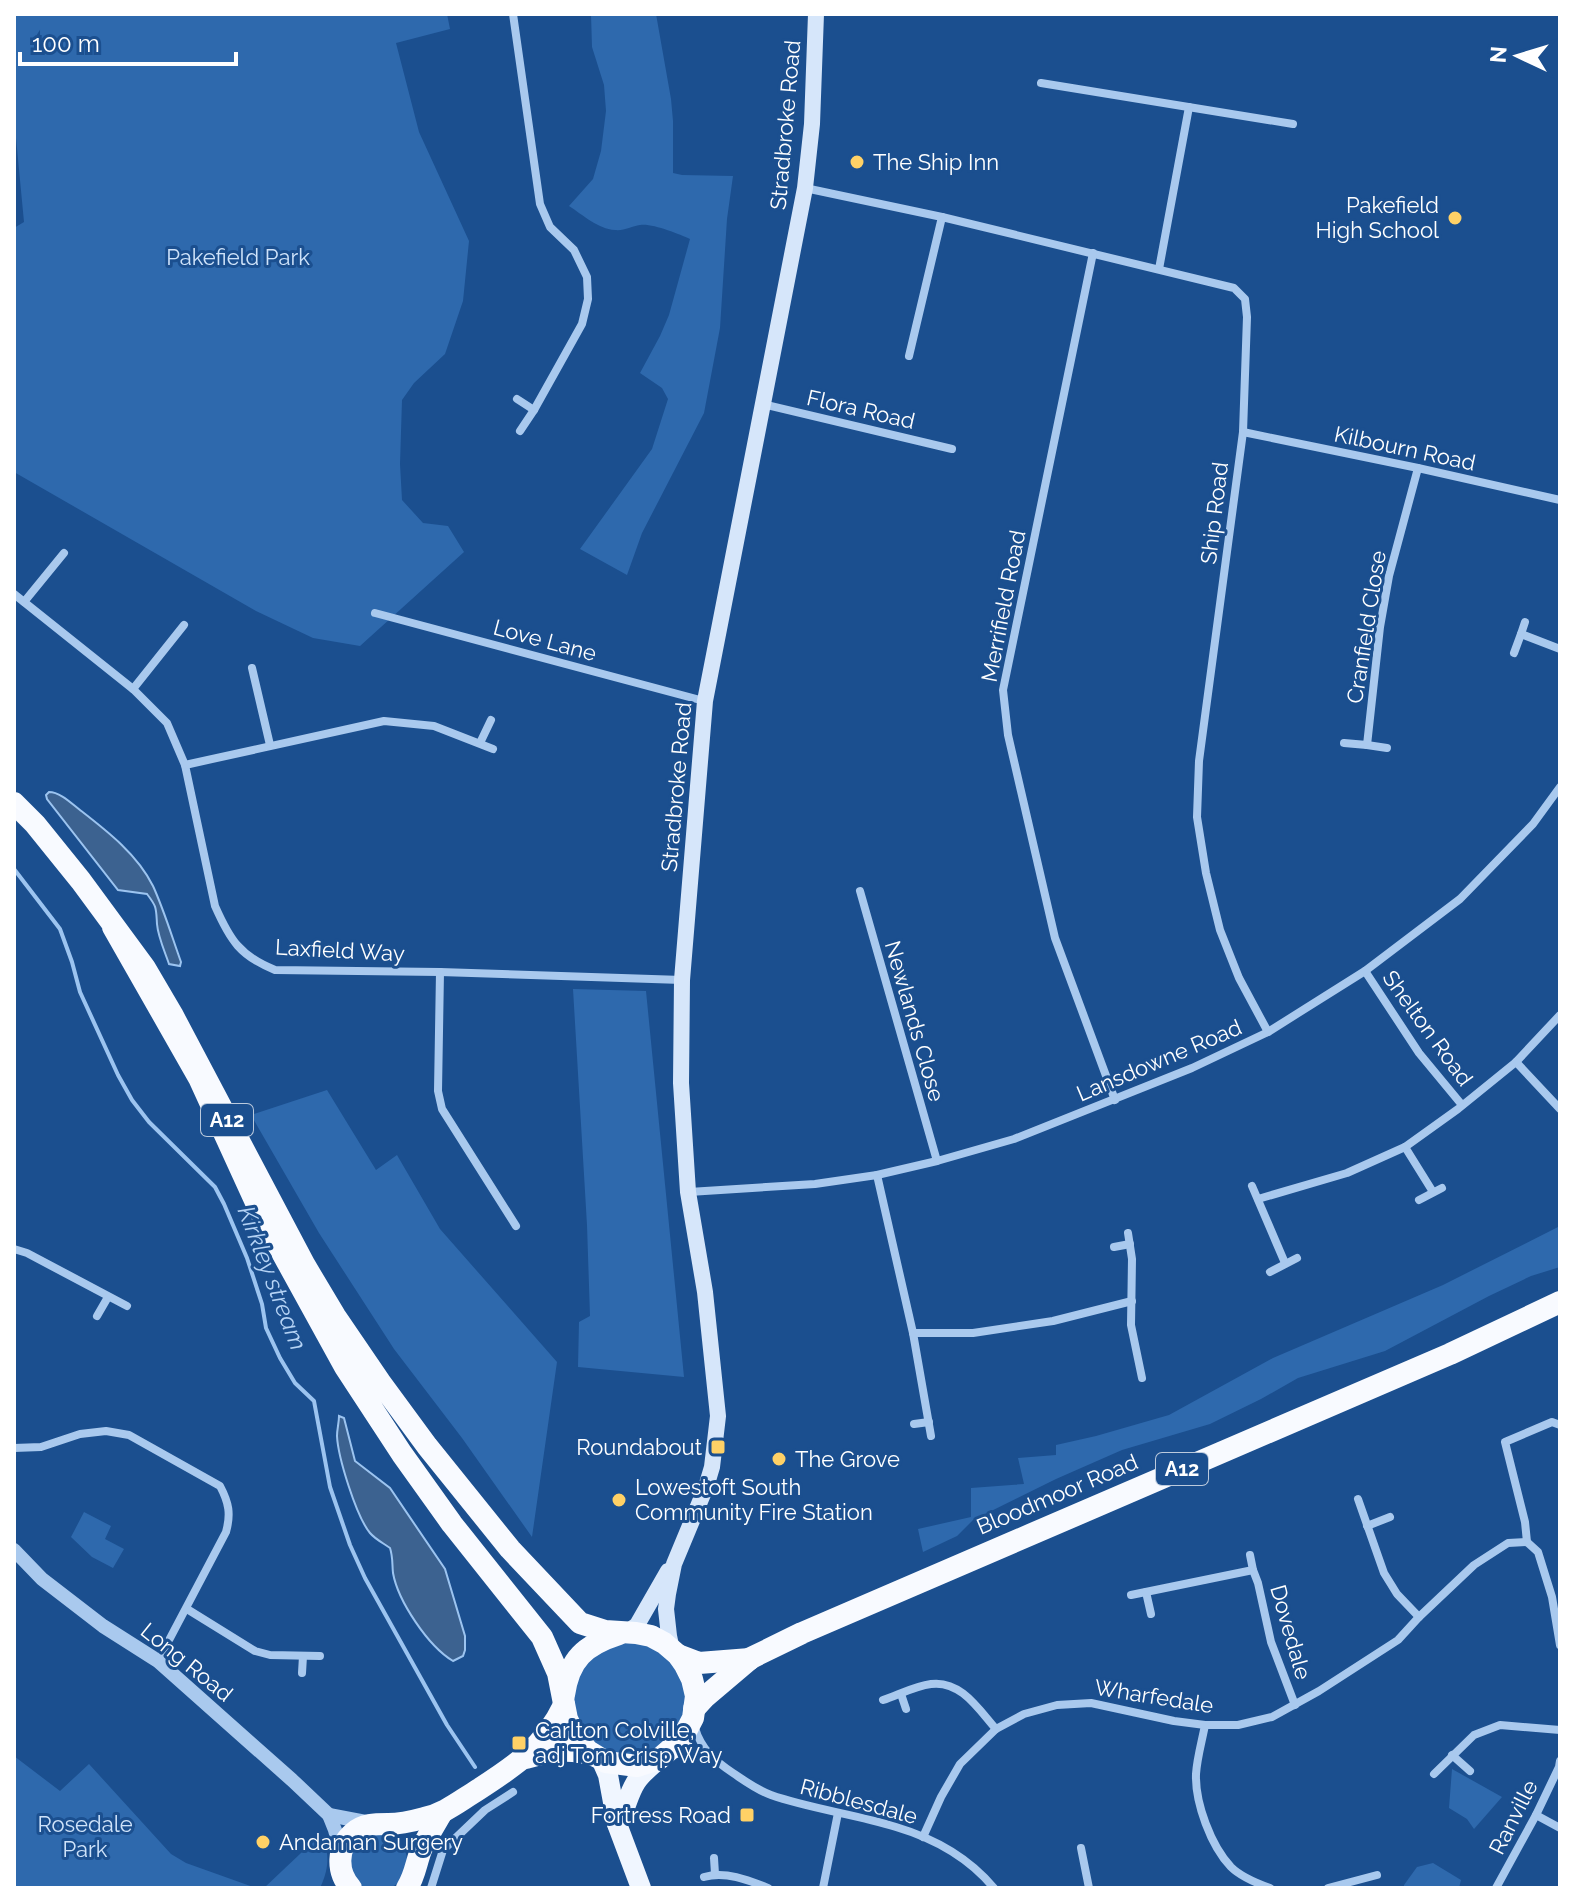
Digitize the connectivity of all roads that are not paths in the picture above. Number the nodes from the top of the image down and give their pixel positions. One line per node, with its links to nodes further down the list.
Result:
1 (513, 14): 13 (street)
2 (816, 14): 6 (main road, Stradbroke Road)
3 (1041, 83): 4 (street)
4 (1189, 107): 5 (street); 9 (street)
5 (1293, 124)
6 (805, 188): 7 (street, Ship Road); 12 (main road, Stradbroke Road)
7 (942, 217): 8 (street, Ship Road); 10 (street)
8 (1093, 253): 9 (street, Ship Road); 49 (street, Merrifield Road)
9 (1159, 269): 15 (street, Ship Road)
10 (909, 356)
11 (517, 399): 13 (street)
12 (762, 404): 16 (street, Flora Road); 30 (main road, Stradbroke Road)
13 (534, 410): 14 (street)
14 (520, 431)
15 (1243, 432): 17 (street, Kilbourn Road); 47 (street, Ship Road)
16 (952, 449)
17 (1418, 468): 18 (street, Kilbourn Road); 35 (street, Cranfield Close)
18 (1560, 500)
19 (64, 553): 21 (street)
20 (14, 594): 21 (street, Laxfield Way)
21 (24, 602): 29 (street, Laxfield Way)
22 (375, 613): 30 (street, Love Lane)
23 (1525, 622): 25 (street)
24 (184, 625): 29 (street)
25 (1521, 634): 26 (street); 27 (street)
26 (1560, 649)
27 (1514, 653)
28 (252, 668): 34 (street)
29 (133, 689): 38 (street, Laxfield Way)
30 (705, 701): 45 (main road, Stradbroke Road)
31 (491, 720): 32 (street)
32 (480, 743): 34 (street); 37 (street)
33 (1344, 743): 35 (street)
34 (270, 745): 38 (street)
35 (1367, 745): 36 (street)
36 (1387, 748)
37 (493, 749)
38 (185, 765): 44 (street, Laxfield Way)
39 (1560, 787): 43 (street, Lansdowne Road)
40 (14, 803): 42 (highway, A12)
41 (860, 891): 53 (street, Newlands Close)
42 (113, 927): 93 (highway, A12); 103 (highway, A12)
43 (1365, 971): 47 (street, Lansdowne Road); 50 (street, Shelton Road)
44 (440, 972): 45 (street, Laxfield Way); 59 (street)
45 (682, 980): 56 (main road, Stradbroke Road)
46 (1560, 1015): 48 (street)
47 (1268, 1032): 49 (street, Lansdowne Road)
48 (1516, 1062): 50 (street); 51 (street)
49 (1115, 1100): 53 (street, Lansdowne Road)
50 (1462, 1105): 52 (street)
51 (1560, 1109)
52 (1405, 1147): 57 (street); 58 (street)
53 (937, 1161): 54 (street, Lansdowne Road)
54 (877, 1175): 56 (street, Lansdowne Road); 72 (street)
55 (1252, 1186): 57 (street)
56 (688, 1192): 85 (main road, Stradbroke Road)
57 (1258, 1199): 65 (street)
58 (1419, 1200)
59 (516, 1226)
60 (1128, 1233): 61 (street)
61 (1130, 1244): 62 (street); 68 (street)
62 (1114, 1247)
63 (14, 1249): 67 (street)
64 (1297, 1258): 65 (street)
65 (1285, 1263): 66 (street)
66 (1270, 1272)
67 (108, 1297): 70 (street); 71 (street)
68 (1132, 1301): 72 (street); 73 (street)
69 (1560, 1302): 98 (highway, Bloodmoor Road / A12)
70 (127, 1306)
71 (97, 1316)
72 (913, 1333): 74 (street)
73 (1152, 1370)
74 (929, 1422): 76 (street); 77 (street)
75 (1557, 1422): 82 (street)
76 (914, 1424)
77 (931, 1436)
78 (14, 1448): 90 (street)
79 (1358, 1499): 81 (street)
80 (1390, 1517): 81 (street)
81 (1367, 1526): 92 (street)
82 (1527, 1542): 89 (street); 92 (street, Wharfedale)
83 (14, 1550): 99 (street, Long Road)
84 (1250, 1555): 86 (street, Dovedale)
85 (674, 1564): 93 (main road, Stradbroke Road); 95 (main road, Stradbroke Road)
86 (1253, 1570): 87 (street, Dovedale); 104 (street, Dovedale)
87 (1146, 1592): 88 (street, Dovedale); 91 (street)
88 (1131, 1595)
89 (1556, 1596): 94 (street)
90 (187, 1609): 96 (street); 99 (street)
91 (1151, 1614)
92 (1419, 1617): 104 (street, Wharfedale)
93 (623, 1633): 95 (highway); 103 (highway)
94 (1560, 1645)
95 (675, 1652): 98 (highway, A12); 106 (highway)
96 (303, 1656): 97 (street); 100 (street)
97 (320, 1656)
98 (751, 1658): 106 (highway, A12)
99 (158, 1661): 121 (street, Long Road)
100 (302, 1673)
101 (901, 1694): 102 (street); 105 (street); 108 (street)
102 (883, 1700)
103 (564, 1701): 113 (highway); 114 (highway)
104 (1295, 1705): 107 (street, Wharfedale)
105 (906, 1709)
106 (694, 1713): 111 (street); 112 (highway)
107 (1205, 1725): 108 (street, Wharfedale); 141 (street)
108 (996, 1729): 126 (street, Wharfedale)
109 (1560, 1730): 110 (street)
110 (1452, 1755): 116 (street); 117 (street)
111 (710, 1756): 112 (street); 119 (street, Ribblesdale)
112 (661, 1757): 114 (highway); 124 (main road)
113 (526, 1758): 114 (highway); 120 (highway)
114 (598, 1758): 124 (main road)
115 (1560, 1761): 122 (street, Ranville)
116 (1470, 1771)
117 (1434, 1774)
118 (513, 1792): 133 (street)
119 (838, 1813): 126 (street, Ribblesdale); 138 (street)
120 (441, 1814): 123 (highway); 133 (highway)
121 (329, 1815): 123 (street); 128 (street, Long Road)
122 (1536, 1815): 125 (street); 143 (street, Ranville)
123 (381, 1824): 128 (highway); 133 (highway)
124 (617, 1824): 136 (main road)
125 (1560, 1828)
126 (923, 1837): 139 (street, Ribblesdale)
127 (1081, 1848): 140 (street)
128 (340, 1857): 134 (highway); 135 (highway)
129 (714, 1858): 130 (street)
130 (715, 1874): 132 (street); 137 (street)
131 (1377, 1875): 142 (street)
132 (704, 1877)
133 (415, 1881)
134 (326, 1888)
135 (351, 1888)
136 (641, 1888)
137 (768, 1888)
138 (823, 1888)
139 (994, 1888)
140 (1089, 1888)
141 (1270, 1888)
142 (1328, 1888)
143 (1496, 1888)

